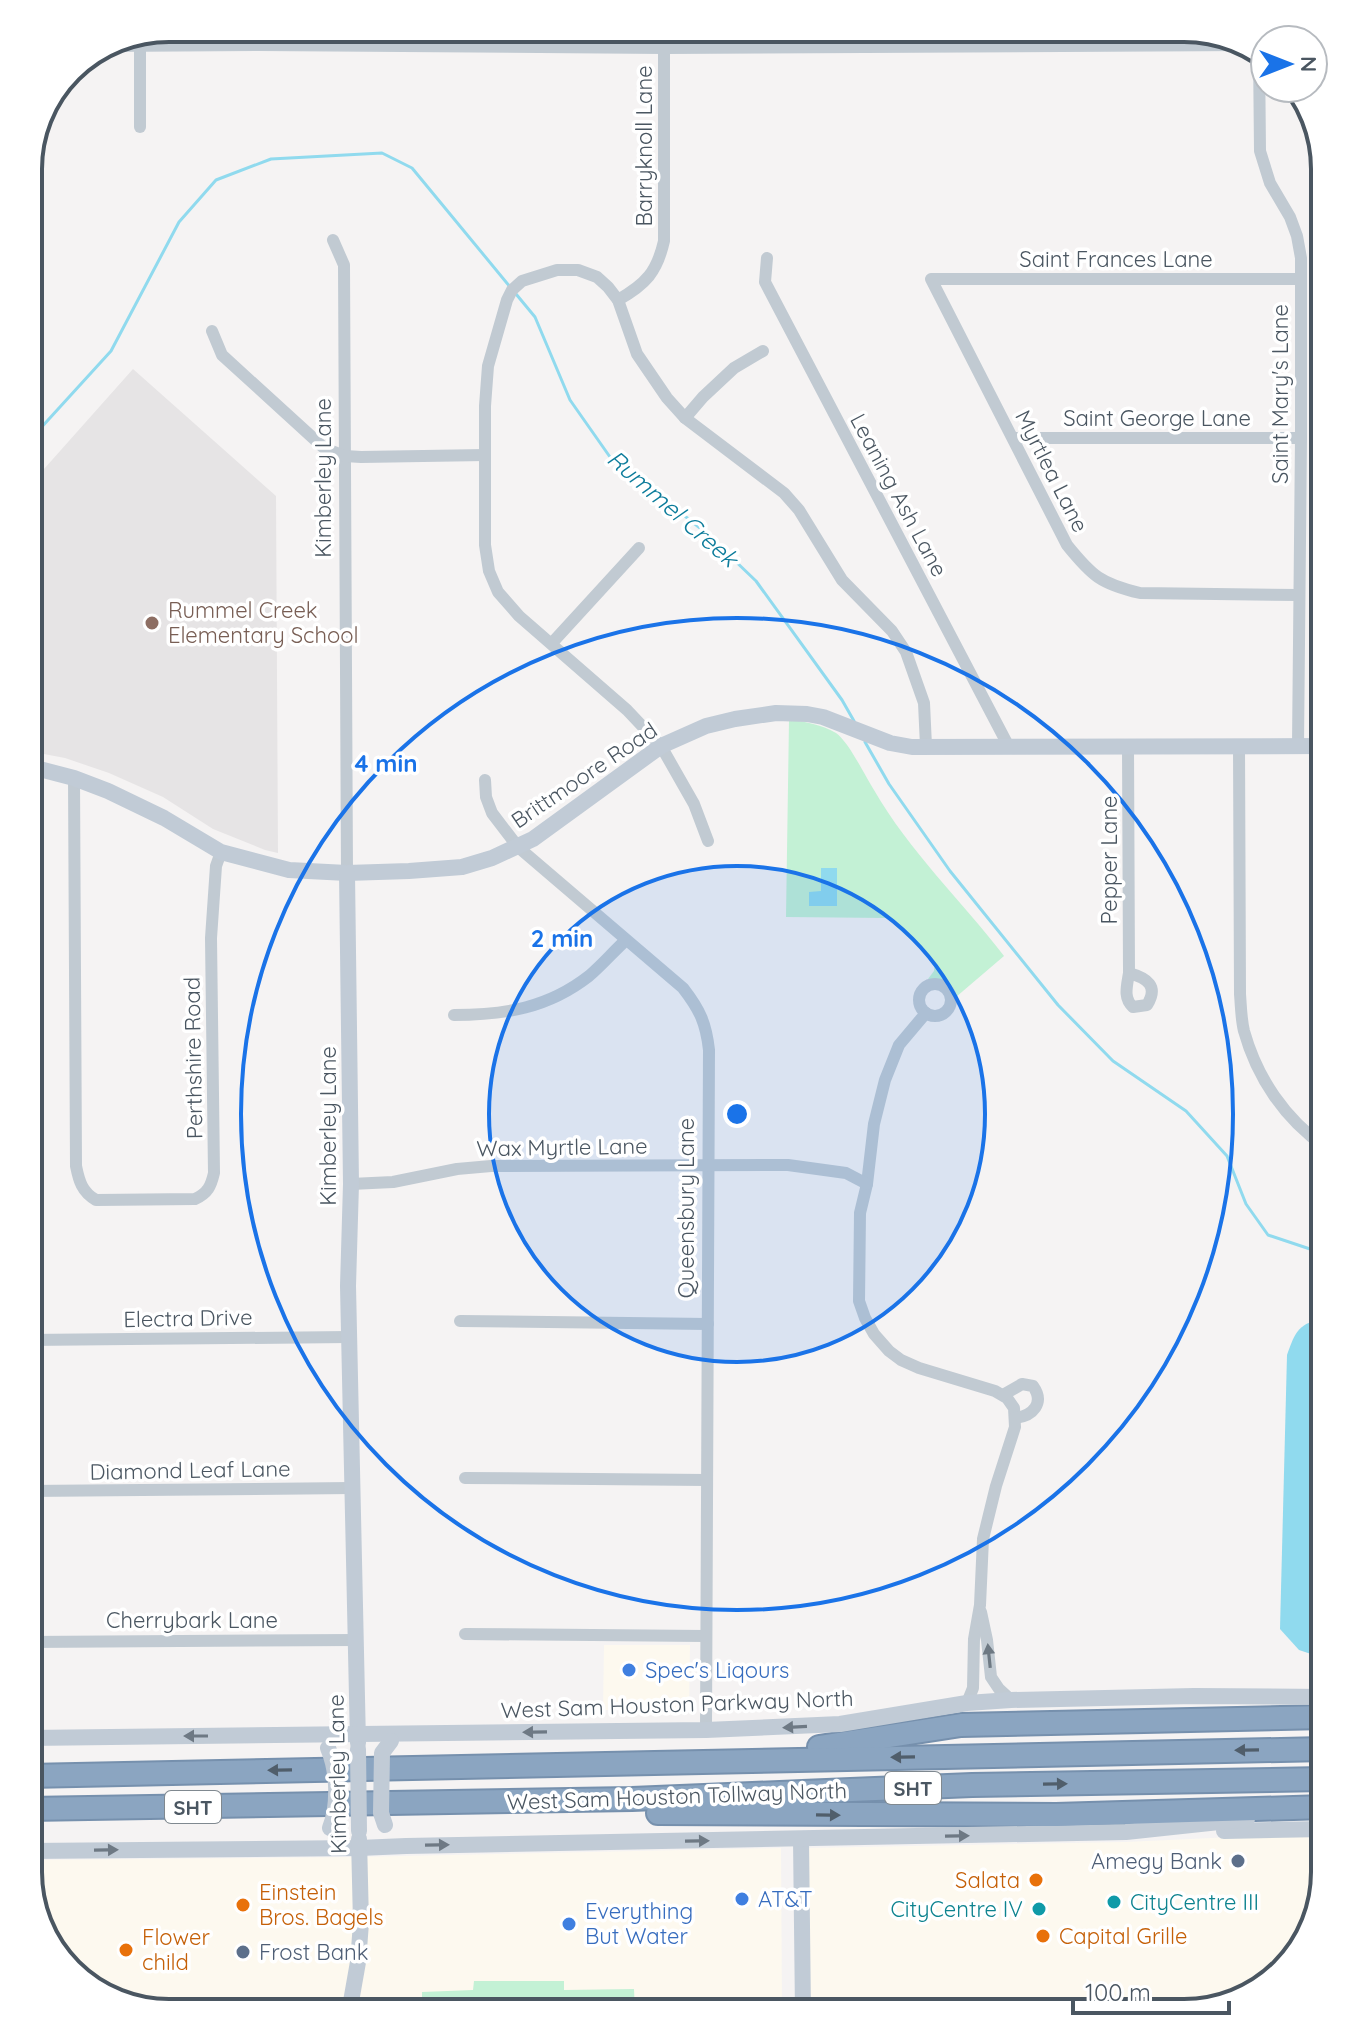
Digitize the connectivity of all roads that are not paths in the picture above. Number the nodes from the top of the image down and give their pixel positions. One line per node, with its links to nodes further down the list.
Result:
1 (664, 42): 5 (street, Barryknoll Lane)
2 (258, 45): 4 (street); 5 (street)
3 (1213, 45): 5 (street)
4 (140, 46): 7 (street)
5 (664, 48): 12 (street, Barryknoll Lane)
6 (1260, 104): 11 (street, Saint Mary's Lane)
7 (140, 127)
8 (333, 240): 19 (street, Kimberley Lane)
9 (767, 258): 28 (street, Leaning Ash Lane)
10 (931, 279): 11 (street, Saint Frances Lane); 16 (street, Myrtlea Lane)
11 (1301, 279): 17 (street, Saint Mary's Lane)
12 (618, 300): 15 (street); 18 (street)
13 (212, 331): 19 (street)
14 (763, 351): 15 (street)
15 (685, 418): 24 (street)
16 (1013, 438): 17 (street, Saint George Lane); 21 (street, Myrtlea Lane)
17 (1301, 438): 21 (street, Saint Mary's Lane)
18 (485, 455): 19 (street); 22 (street)
19 (345, 456): 36 (street, Kimberley Lane)
20 (639, 548): 22 (street)
21 (1298, 595): 26 (street, Saint Mary's Lane)
22 (552, 643): 23 (street)
23 (661, 746): 24 (main road, Brittmoore Road); 33 (street); 34 (main road, Brittmoore Road)
24 (926, 746): 28 (main road, Brittmoore Road)
25 (1239, 746): 26 (main road, Brittmoore Road); 29 (main road, Brittmoore Road); 41 (street)
26 (1298, 746): 27 (main road, Brittmoore Road)
27 (1311, 746)
28 (1009, 747): 29 (main road, Brittmoore Road)
29 (1128, 747): 38 (street, Pepper Lane)
30 (42, 770): 31 (main road, Brittmoore Road)
31 (74, 778): 35 (main road, Brittmoore Road); 35 (street, Perthshire Road)
32 (485, 780): 34 (street, Queensbury Lane)
33 (708, 841)
34 (518, 847): 36 (main road, Brittmoore Road); 37 (street, Queensbury Lane)
35 (221, 852): 36 (main road, Brittmoore Road)
36 (347, 873): 43 (main road, Kimberley Lane)
37 (625, 941): 40 (street); 42 (street, Queensbury Lane)
38 (1129, 973)
39 (926, 1013): 44 (street)
40 (454, 1015)
41 (1311, 1136)
42 (709, 1165): 43 (street, Wax Myrtle Lane); 44 (street, Wax Myrtle Lane); 46 (street, Queensbury Lane)
43 (351, 1184): 47 (main road, Kimberley Lane)
44 (867, 1184): 49 (street)
45 (460, 1321): 46 (street)
46 (708, 1324): 52 (street, Queensbury Lane)
47 (349, 1337): 48 (street, Electra Drive); 53 (main road, Kimberley Lane)
48 (42, 1340)
49 (1003, 1395): 50 (street); 50 (street)
50 (1015, 1418): 55 (street)
51 (465, 1478): 52 (street)
52 (706, 1480): 57 (street, Queensbury Lane)
53 (352, 1488): 54 (street, Diamond Leaf Lane); 58 (main road, Kimberley Lane)
54 (42, 1491)
55 (980, 1605): 63 (street, one-way to 55); 64 (street)
56 (465, 1634): 57 (street)
57 (705, 1636): 66 (street, Queensbury Lane)
58 (356, 1640): 59 (street, Cherrybark Lane); 70 (main road, Kimberley Lane)
59 (42, 1642)
60 (1311, 1687): 61 (main road)
61 (1194, 1696): 62 (main road, West Sam Houston Parkway North); 63 (main road, West Sam Houston Parkway North)
62 (1311, 1697)
63 (1011, 1700): 64 (main road, West Sam Houston Parkway North)
64 (967, 1703): 66 (main road, West Sam Houston Parkway North, one-way to 66)
65 (1311, 1717): 72 (highway)
66 (706, 1730): 67 (main road, West Sam Houston Parkway North, one-way to 67)
67 (408, 1734): 70 (main road, West Sam Houston Parkway North); 82 (main road, bridge)
68 (311, 1735): 69 (main road, West Sam Houston Parkway North, one-way to 69); 70 (main road, West Sam Houston Parkway North); 83 (main road, bridge)
69 (42, 1738)
70 (358, 1742): 84 (main road, Kimberley Lane, bridge)
71 (1311, 1749): 72 (highway, West Sam Houston Tollway North / SHT, one-way to 72)
72 (638, 1763): 73 (highway, West Sam Houston Tollway North / SHT, one-way to 73)
73 (42, 1776)
74 (1311, 1779): 75 (highway, West Sam Houston Tollway North / SHT, one-way to 74)
75 (501, 1802): 76 (highway, one-way to 76); 77 (highway, West Sam Houston Tollway North / SHT)
76 (1311, 1807)
77 (42, 1809)
78 (1311, 1817): 80 (main road)
79 (1311, 1829): 80 (main road)
80 (1126, 1832): 81 (main road, one-way to 80)
81 (801, 1839): 82 (main road, one-way to 81); 87 (main road)
82 (406, 1846): 84 (main road)
83 (302, 1848): 84 (main road); 85 (main road, one-way to 83)
84 (359, 1848): 86 (main road, Kimberley Lane)
85 (42, 1851)
86 (351, 1999)
87 (803, 1999)

